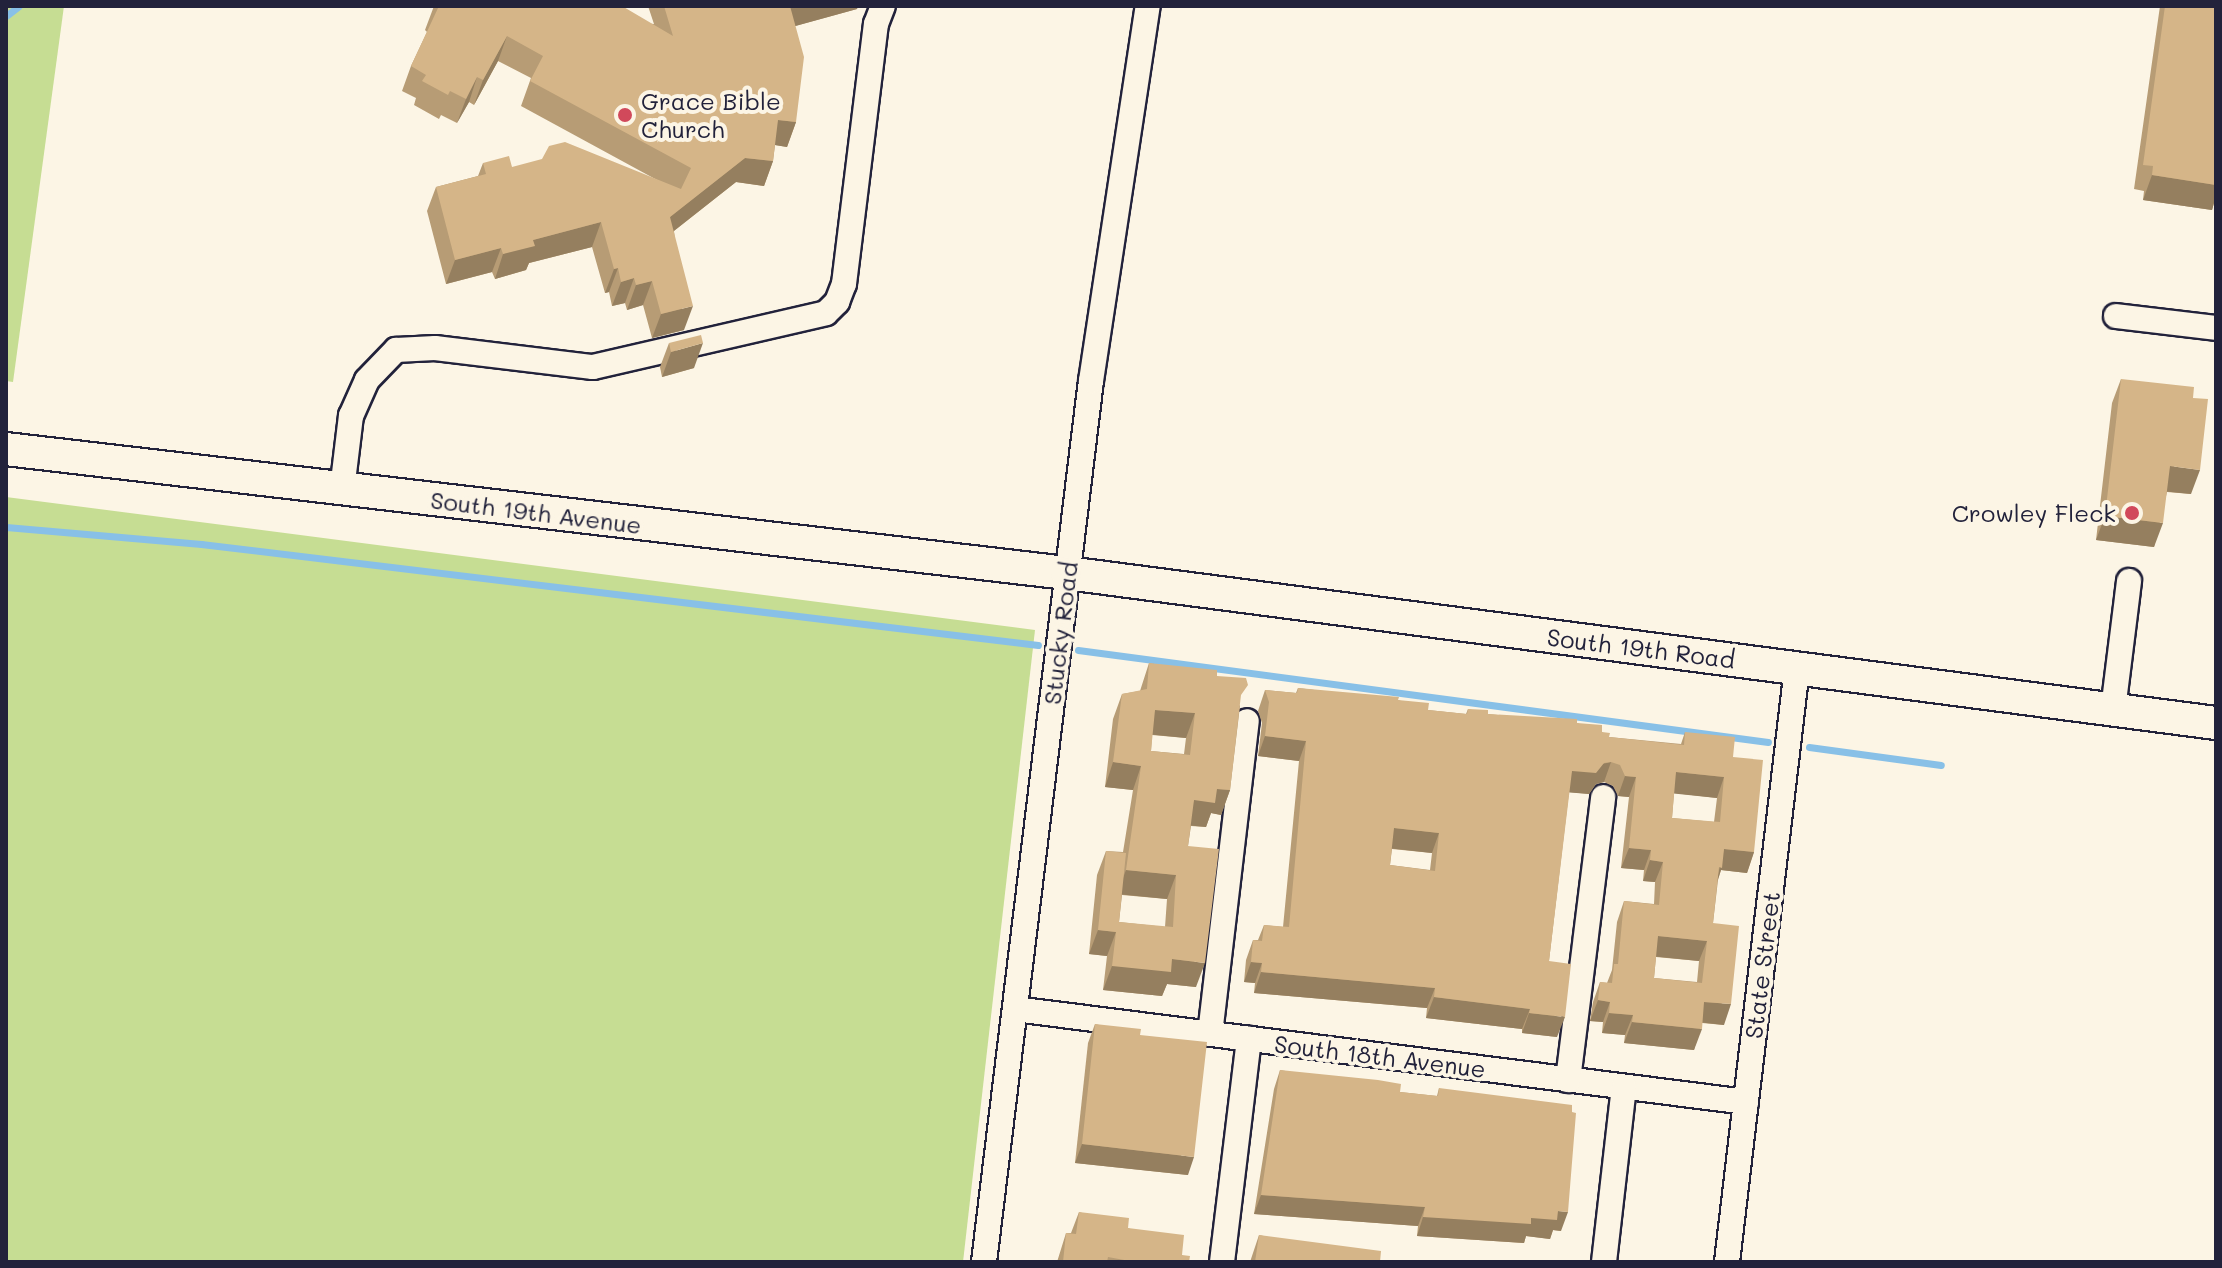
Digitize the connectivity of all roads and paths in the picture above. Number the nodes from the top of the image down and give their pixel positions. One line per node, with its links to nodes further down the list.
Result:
1 (883, 6): 6 (street)
2 (1148, 6): 7 (street, Stucky Road)
3 (2116, 316): 4 (street)
4 (2216, 328)
5 (6, 449): 6 (main road, South 19th Avenue)
6 (342, 490): 7 (main road, South 19th Avenue)
7 (1067, 573): 9 (main road, South 19th Road); 14 (street, Stucky Road)
8 (2129, 581): 10 (street)
9 (1797, 668): 10 (main road, South 19th Road); 19 (street, State Street)
10 (2113, 710): 12 (main road, South 19th Road)
11 (1247, 721): 15 (street)
12 (2216, 723)
13 (1603, 797): 17 (street)
14 (1015, 1009): 15 (street, South 18th Avenue); 20 (street, Stucky Road)
15 (1210, 1034): 16 (street, South 18th Avenue)
16 (1249, 1039): 17 (street, South 18th Avenue); 21 (street)
17 (1568, 1080): 18 (street, South 18th Avenue)
18 (1624, 1087): 19 (street, South 18th Avenue); 22 (street)
19 (1746, 1102): 23 (street, State Street)
20 (984, 1262)
21 (1222, 1262)
22 (1604, 1262)
23 (1727, 1262)

